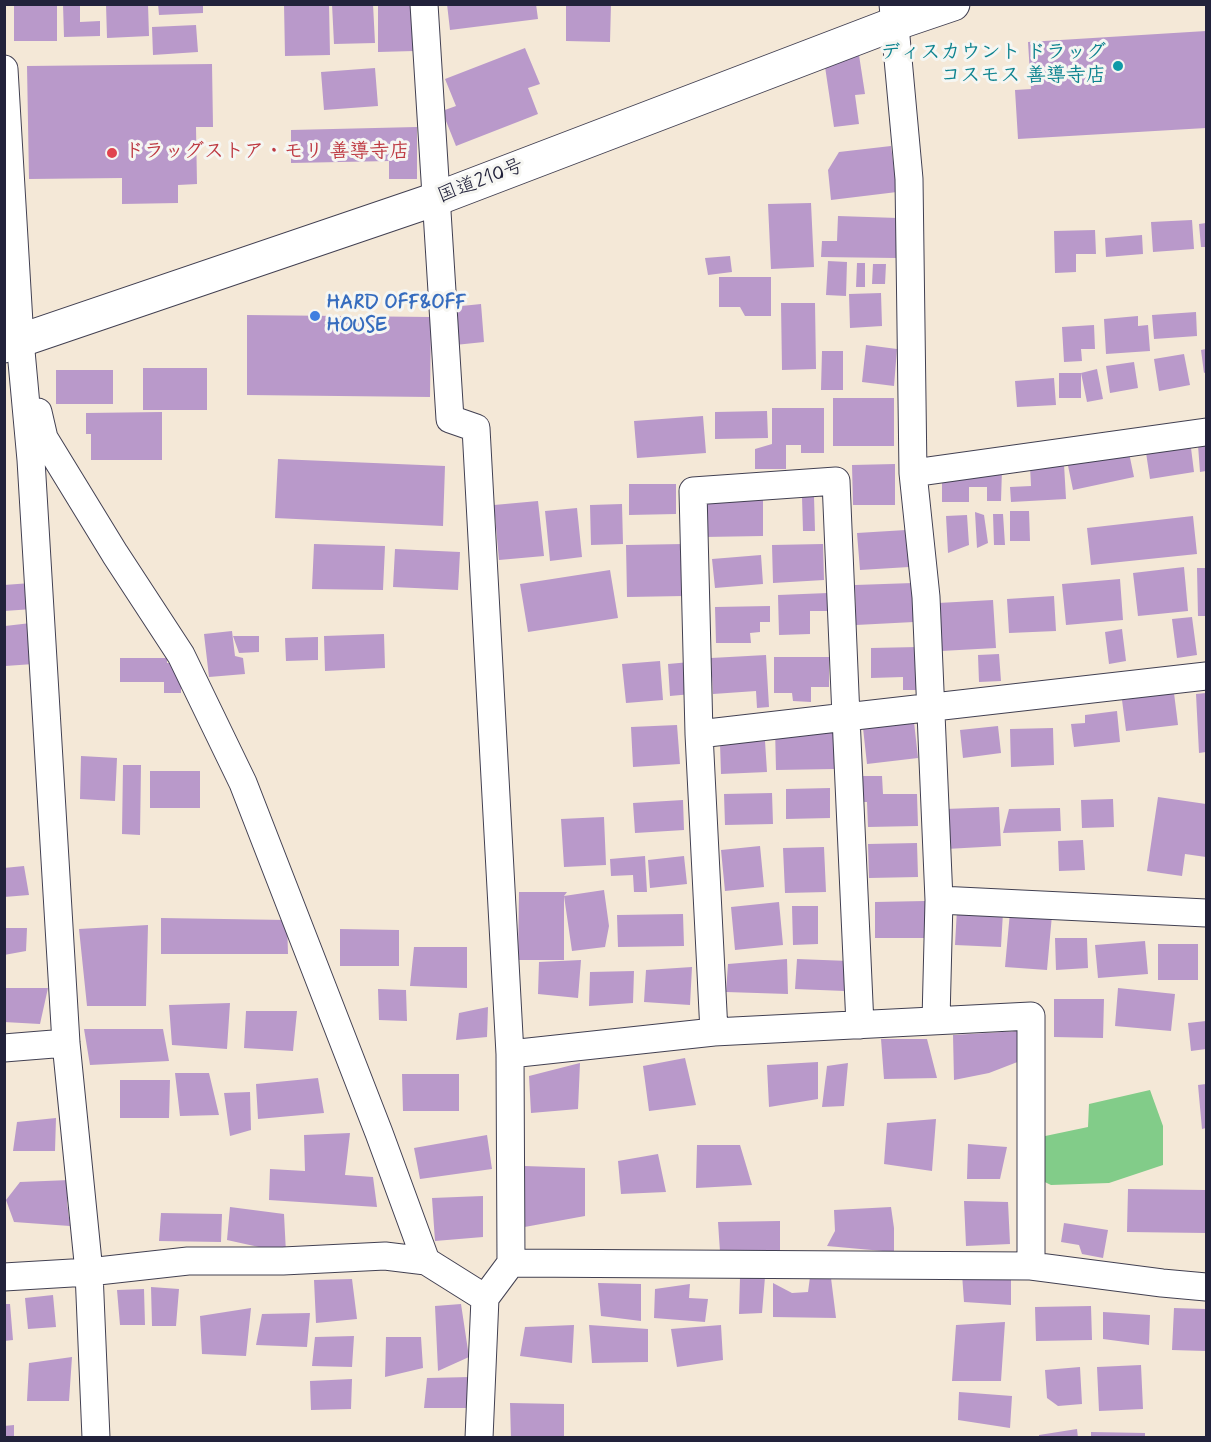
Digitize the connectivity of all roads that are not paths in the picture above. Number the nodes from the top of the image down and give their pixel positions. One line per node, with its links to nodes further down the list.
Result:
1 (424, 4): 6 (street)
2 (953, 4): 3 (highway, 国道210号)
3 (893, 14): 6 (highway, 国道210号); 9 (street)
4 (4, 69): 5 (street)
5 (6, 115): 7 (street)
6 (436, 199): 7 (highway, 国道210号); 21 (street)
7 (12, 343): 19 (street); 22 (street)
8 (1206, 432): 9 (street)
9 (913, 473): 11 (street)
10 (1206, 676): 11 (street)
11 (930, 708): 12 (street); 14 (street)
12 (846, 717): 13 (street); 13 (street); 17 (street)
13 (699, 734): 18 (street)
14 (939, 900): 15 (street); 16 (street)
15 (1206, 913)
16 (936, 1020): 17 (street); 24 (street)
17 (860, 1025): 18 (street)
18 (714, 1032): 21 (street)
19 (66, 1043): 20 (street); 25 (street)
20 (4, 1048)
21 (510, 1054): 23 (street)
22 (426, 1261): 25 (street); 28 (street)
23 (511, 1263): 24 (street); 28 (street)
24 (1031, 1266): 27 (street)
25 (89, 1272): 26 (street); 29 (street)
26 (4, 1277)
27 (1206, 1287)
28 (485, 1298): 30 (street)
29 (96, 1437)
30 (479, 1437)

